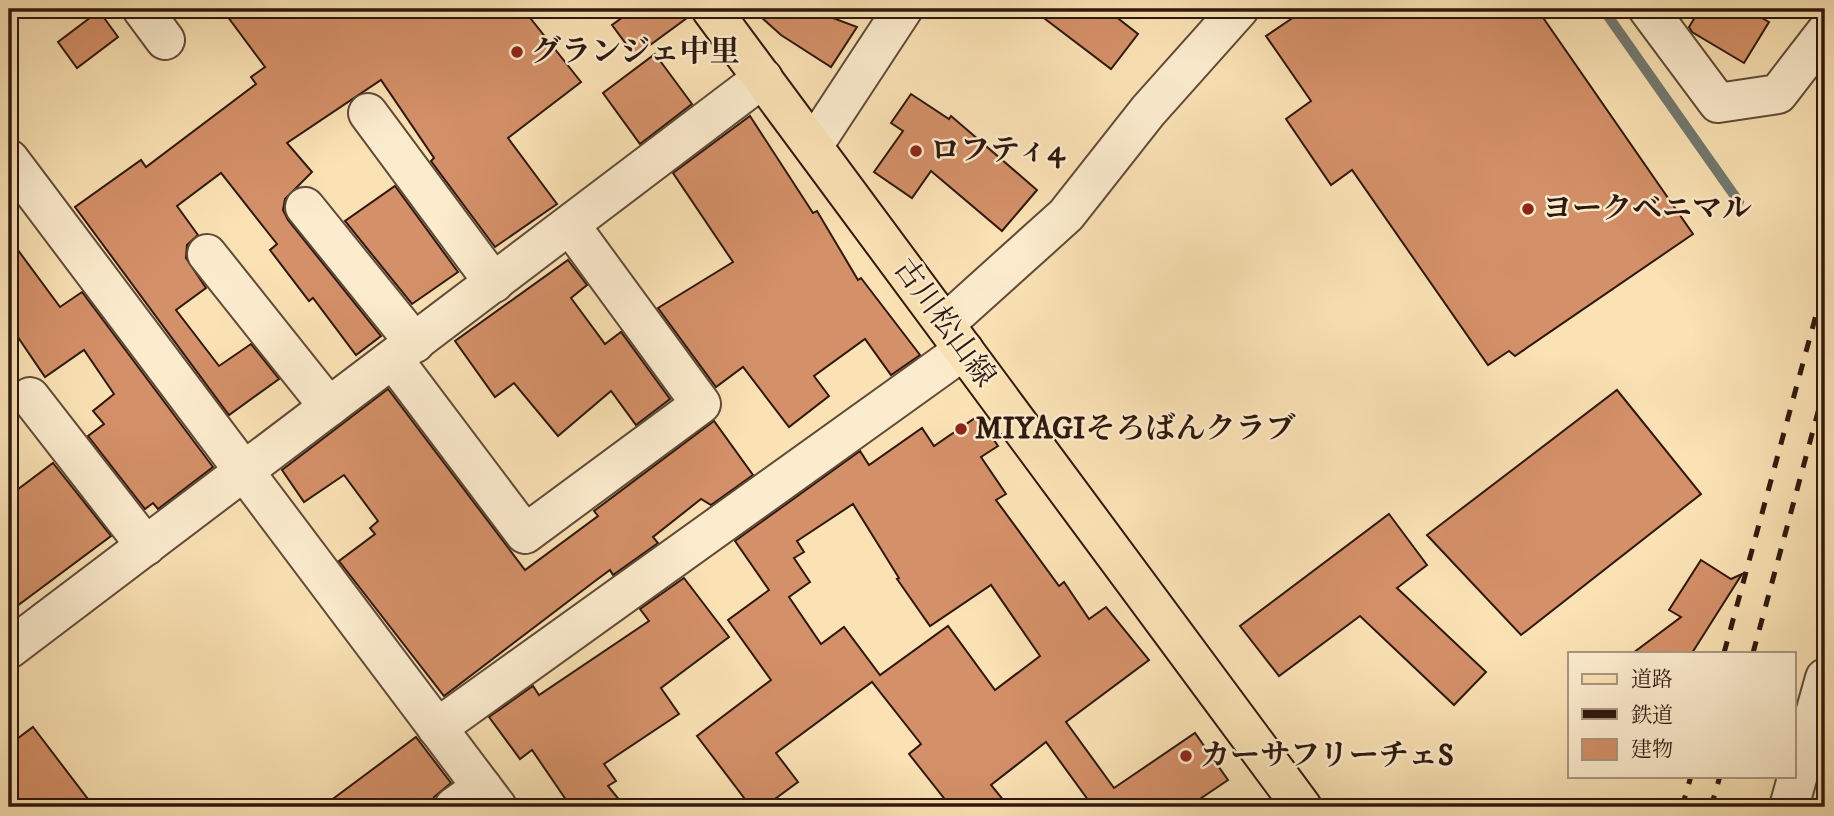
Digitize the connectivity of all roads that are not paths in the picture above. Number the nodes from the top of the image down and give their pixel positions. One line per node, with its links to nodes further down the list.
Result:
1 (142, 9): 7 (street)
2 (711, 9): 8 (main road, 古川松山線)
3 (903, 9): 10 (street)
4 (1239, 9): 16 (street)
5 (1648, 9): 6 (street)
6 (1825, 33)
7 (165, 40)
8 (763, 78): 10 (main road, 古川松山線); 13 (street)
9 (368, 113): 15 (street)
10 (813, 145): 16 (main road, 古川松山線)
11 (9, 159): 20 (street)
12 (305, 207): 17 (street)
13 (570, 225): 15 (street); 17 (street)
14 (207, 254): 19 (street)
15 (494, 283): 17 (street)
16 (954, 337): 24 (street); 26 (main road, 古川松山線)
17 (404, 351): 19 (street)
18 (30, 397): 21 (street)
19 (329, 407): 20 (street)
20 (244, 472): 21 (street); 24 (street)
21 (146, 546): 22 (street)
22 (9, 649)
23 (1825, 678): 27 (street)
24 (438, 728): 25 (street)
25 (478, 800)
26 (1302, 807)
27 (1789, 807)

